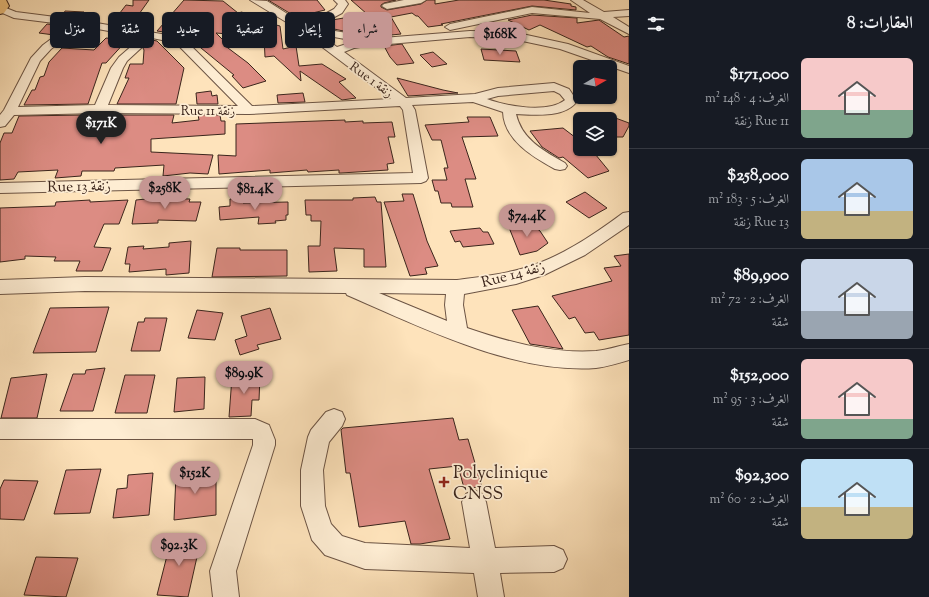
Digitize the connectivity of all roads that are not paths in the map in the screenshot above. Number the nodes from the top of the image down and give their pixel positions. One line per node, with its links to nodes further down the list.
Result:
1 (255, 0): 10 (street, Rue 1 زنقة)
2 (339, 0): 7 (street)
3 (421, 0): 6 (street)
4 (576, 0): 9 (street)
5 (0, 6): 11 (street)
6 (387, 6)
7 (335, 13)
8 (629, 13): 9 (street)
9 (603, 16): 12 (street); 13 (street)
10 (285, 17)
11 (50, 19)
12 (458, 24): 14 (street); 16 (street)
13 (629, 31)
14 (470, 34): 16 (street); 23 (street)
15 (154, 35): 28 (street)
16 (428, 37): 17 (street)
17 (392, 40)
18 (50, 45): 29 (street)
19 (135, 48): 26 (street)
20 (330, 48): 22 (street, Rue 1 زنقة)
21 (345, 48): 22 (street)
22 (336, 52): 25 (street, Rue 1 زنقة)
23 (629, 70)
24 (475, 98): 25 (street, Rue 11 زنقة); 27 (street); 27 (street)
25 (405, 103): 28 (street, Rue 11 زنقة); 32 (street, Rue 1 زنقة)
26 (100, 109): 28 (street, Rue 11 زنقة); 29 (street, Rue 11 زنقة)
27 (509, 109): 31 (street)
28 (249, 110)
29 (10, 111): 30 (street)
30 (0, 123)
31 (560, 166)
32 (421, 178): 33 (street, Rue 13 زنقة)
33 (0, 188)
34 (629, 217): 37 (street, Rue 14 زنقة)
35 (0, 287): 36 (street, Rue 14 زنقة)
36 (345, 287): 37 (street, Rue 14 زنقة); 38 (street)
37 (457, 287): 38 (street)
38 (458, 333): 39 (street)
39 (629, 352)
40 (334, 419): 44 (street)
41 (0, 429): 45 (street)
42 (474, 502): 44 (street)
43 (554, 559): 44 (street)
44 (485, 561): 46 (street)
45 (226, 597)
46 (491, 597)

